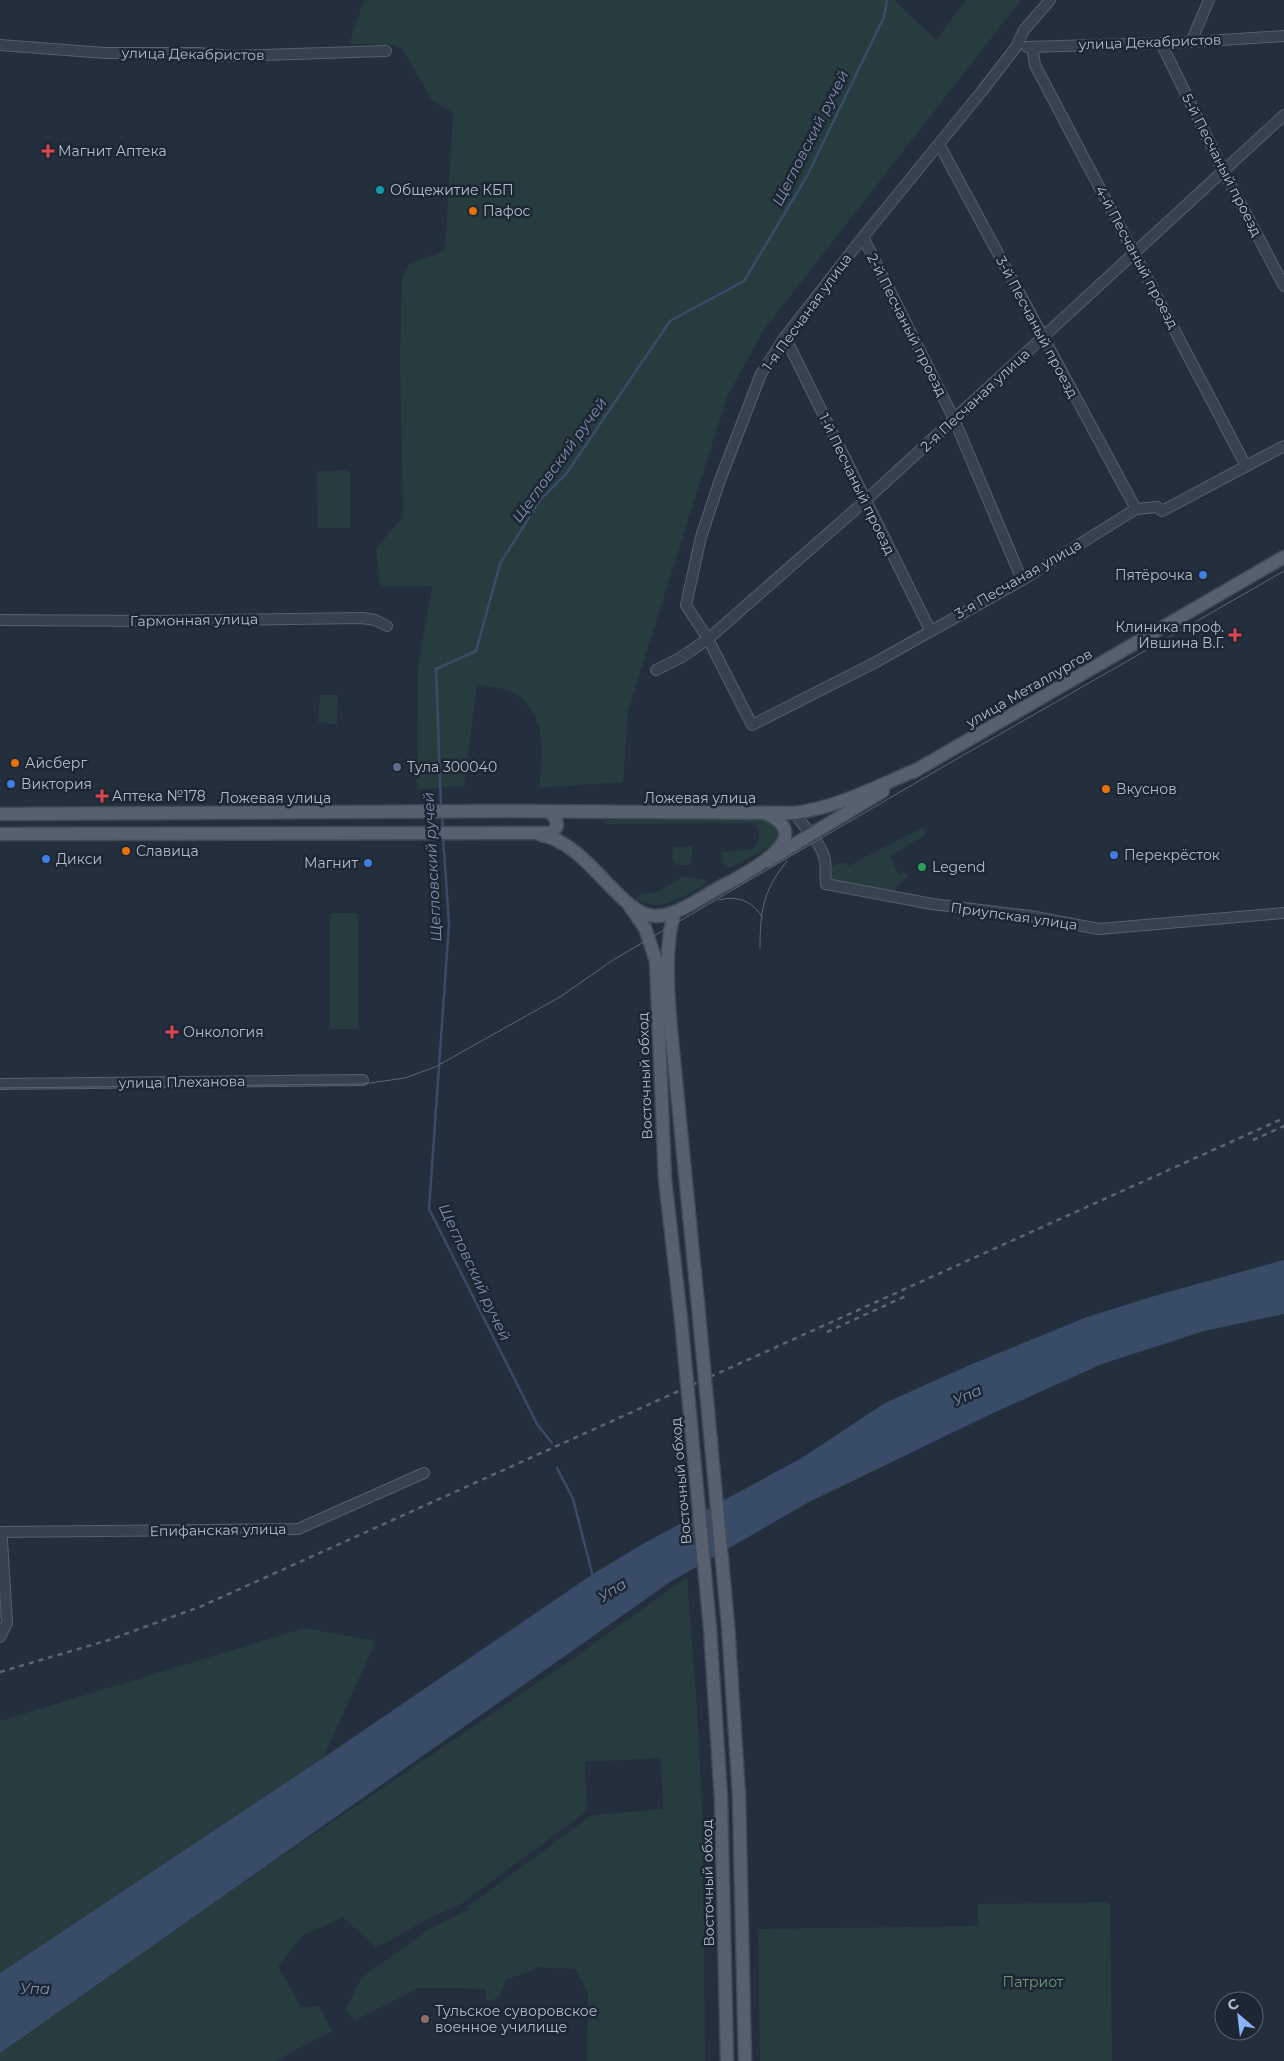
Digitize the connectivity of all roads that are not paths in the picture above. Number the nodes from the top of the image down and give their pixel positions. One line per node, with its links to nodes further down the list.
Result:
1 (1050, 0): 7 (street, 1-я Песчаная улица)
2 (1209, 0): 5 (street)
3 (1284, 36): 5 (street, улица Декабристов)
4 (1161, 42): 5 (street, улица Декабристов); 8 (street, улица Декабристов); 12 (street, 5-й Песчаный проезд)
5 (1191, 42)
6 (0, 46): 9 (street, улица Декабристов)
7 (1016, 47): 8 (street, улица Декабристов); 11 (street, 1-я Песчаная улица)
8 (1032, 47): 14 (street, 4-й Песчаный проезд)
9 (386, 51)
10 (1284, 115): 12 (street, 2-я Песчаная улица)
11 (940, 144): 13 (street, 1-я Песчаная улица); 17 (street, 3-й Песчаный проезд)
12 (1224, 172): 14 (street, 2-я Песчаная улица); 15 (street, 5-й Песчаный проезд)
13 (863, 237): 16 (street, 1-я Песчаная улица); 18 (street, 2-й Песчаный проезд)
14 (1134, 256): 17 (street, 2-я Песчаная улица); 20 (street, 4-й Песчаный проезд)
15 (1284, 286)
16 (785, 337): 21 (street, 1-й Песчаный проезд); 28 (street, 1-я Песчаная улица)
17 (1043, 338): 18 (street, 2-я Песчаная улица); 22 (street, 3-й Песчаный проезд)
18 (954, 419): 21 (street, 2-я Песчаная улица); 24 (street, 2-й Песчаный проезд)
19 (1284, 446): 20 (street)
20 (1246, 466): 22 (street)
21 (865, 502): 27 (street, 1-й Песчаный проезд); 28 (street, 2-я Песчаная улица)
22 (1136, 509): 24 (street, 3-я Песчаная улица)
23 (1284, 557): 31 (main road, улица Металлургов)
24 (1022, 580): 27 (street, 3-я Песчаная улица)
25 (0, 620): 26 (street, Гармонная улица)
26 (387, 626)
27 (930, 630): 30 (street, 3-я Песчаная улица)
28 (708, 639): 29 (street, 2-я Песчаная улица); 30 (street, 1-я Песчаная улица)
29 (656, 670)
30 (752, 725)
31 (918, 769): 34 (main road, улица Металлургов); 40 (main road, улица Металлургов)
32 (405, 812): 33 (main road, Ложевая улица); 35 (main road, Ложевая улица); 37 (main road)
33 (551, 812): 36 (main road, Ложевая улица); 38 (main road, Ложевая улица)
34 (795, 813): 36 (main road, улица Металлургов); 40 (street, Приупская улица)
35 (0, 814)
36 (765, 814): 41 (main road, Ложевая улица)
37 (404, 832): 38 (main road, Ложевая улица); 39 (main road, Ложевая улица)
38 (520, 832): 42 (main road, Ложевая улица)
39 (0, 834)
40 (812, 835): 41 (main road, улица Металлургов); 44 (street, Приупская улица)
41 (768, 861): 43 (main road, Ложевая улица)
42 (629, 905): 43 (main road, Ложевая улица); 50 (main road, Восточный обход, bridge)
43 (675, 912): 51 (main road, Восточный обход, bridge)
44 (1284, 913)
45 (363, 1080): 46 (street, улица Плеханова)
46 (0, 1084)
47 (424, 1473): 48 (street, Епифанская улица)
48 (1, 1537): 49 (street)
49 (0, 1637)
50 (727, 2061)
51 (745, 2061)

